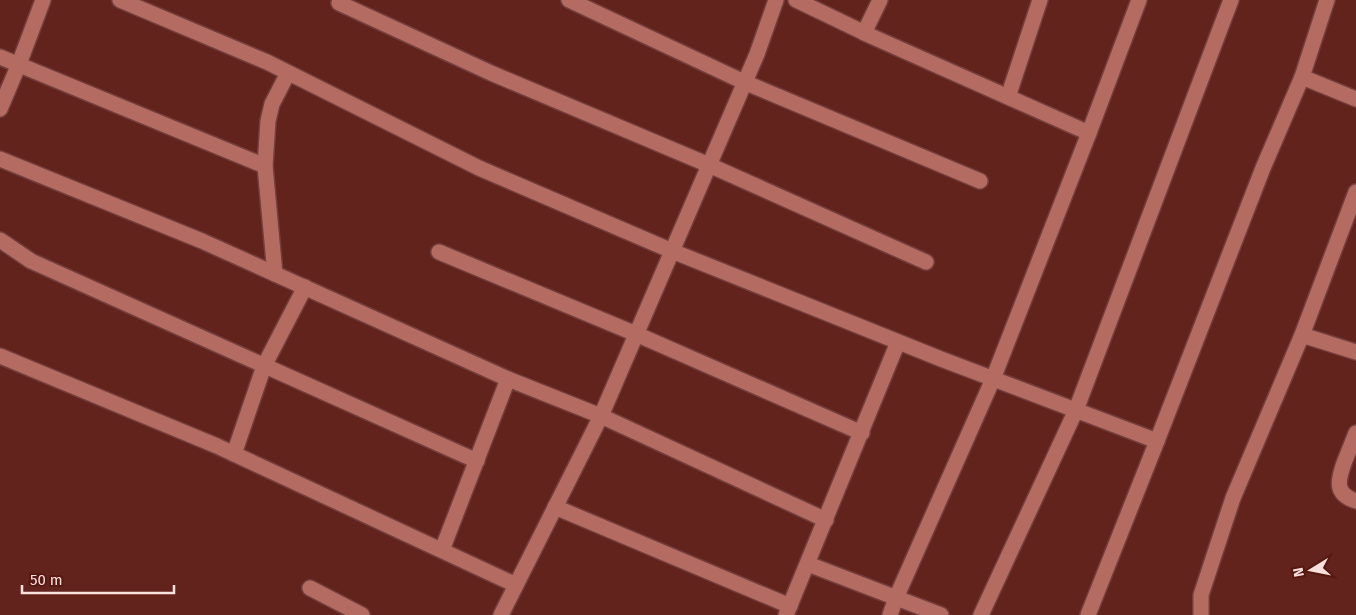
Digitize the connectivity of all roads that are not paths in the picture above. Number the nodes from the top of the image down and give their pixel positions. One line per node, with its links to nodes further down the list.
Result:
1 (43, 0): 15 (street)
2 (120, 0): 12 (street)
3 (569, 0): 18 (street)
4 (776, 0): 18 (street)
5 (796, 0): 13 (street)
6 (880, 0): 13 (street)
7 (1040, 0): 19 (street)
8 (1139, 0): 22 (street)
9 (1231, 0): 43 (street)
10 (1326, 0): 17 (street)
11 (340, 3): 24 (street)
12 (141, 4): 16 (street)
13 (864, 33): 19 (street)
14 (0, 57): 15 (street)
15 (19, 64): 21 (street); 25 (street)
16 (288, 73): 25 (street); 30 (street)
17 (1302, 77): 20 (street); 47 (street)
18 (744, 82): 24 (street); 26 (street)
19 (1008, 97): 22 (street)
20 (1356, 99)
21 (0, 109)
22 (1089, 133): 41 (street)
23 (0, 159): 33 (street)
24 (709, 165): 30 (street); 32 (street)
25 (265, 166): 33 (street)
26 (980, 180)
27 (1356, 192): 28 (street)
28 (1352, 211): 36 (street)
29 (0, 240): 40 (street)
30 (672, 251): 35 (street); 37 (street)
31 (439, 252): 35 (street)
32 (926, 262)
33 (276, 274): 34 (street)
34 (305, 287): 40 (street); 42 (street)
35 (636, 334): 44 (street); 45 (street)
36 (1302, 334): 38 (street); 65 (street)
37 (898, 342): 41 (street); 45 (street)
38 (1356, 352)
39 (0, 356): 48 (street)
40 (264, 366): 48 (street); 49 (street)
41 (993, 379): 43 (street); 57 (street)
42 (508, 380): 44 (street); 49 (street)
43 (1076, 410): 47 (street); 63 (street)
44 (601, 416): 51 (street); 52 (street)
45 (862, 433): 52 (street)
46 (1356, 433): 50 (street)
47 (1157, 441): 64 (street)
48 (234, 454): 53 (street)
49 (477, 462): 53 (street)
50 (1356, 501)
51 (556, 507): 55 (street); 58 (street)
52 (826, 520): 54 (street)
53 (442, 550): 55 (street)
54 (808, 564): 57 (street); 58 (street)
55 (516, 585): 60 (street)
56 (310, 588): 59 (street)
57 (896, 598): 61 (street); 62 (street)
58 (788, 610)
59 (362, 615)
60 (501, 615)
61 (890, 615)
62 (941, 615)
63 (981, 615)
64 (1088, 615)
65 (1202, 615)

